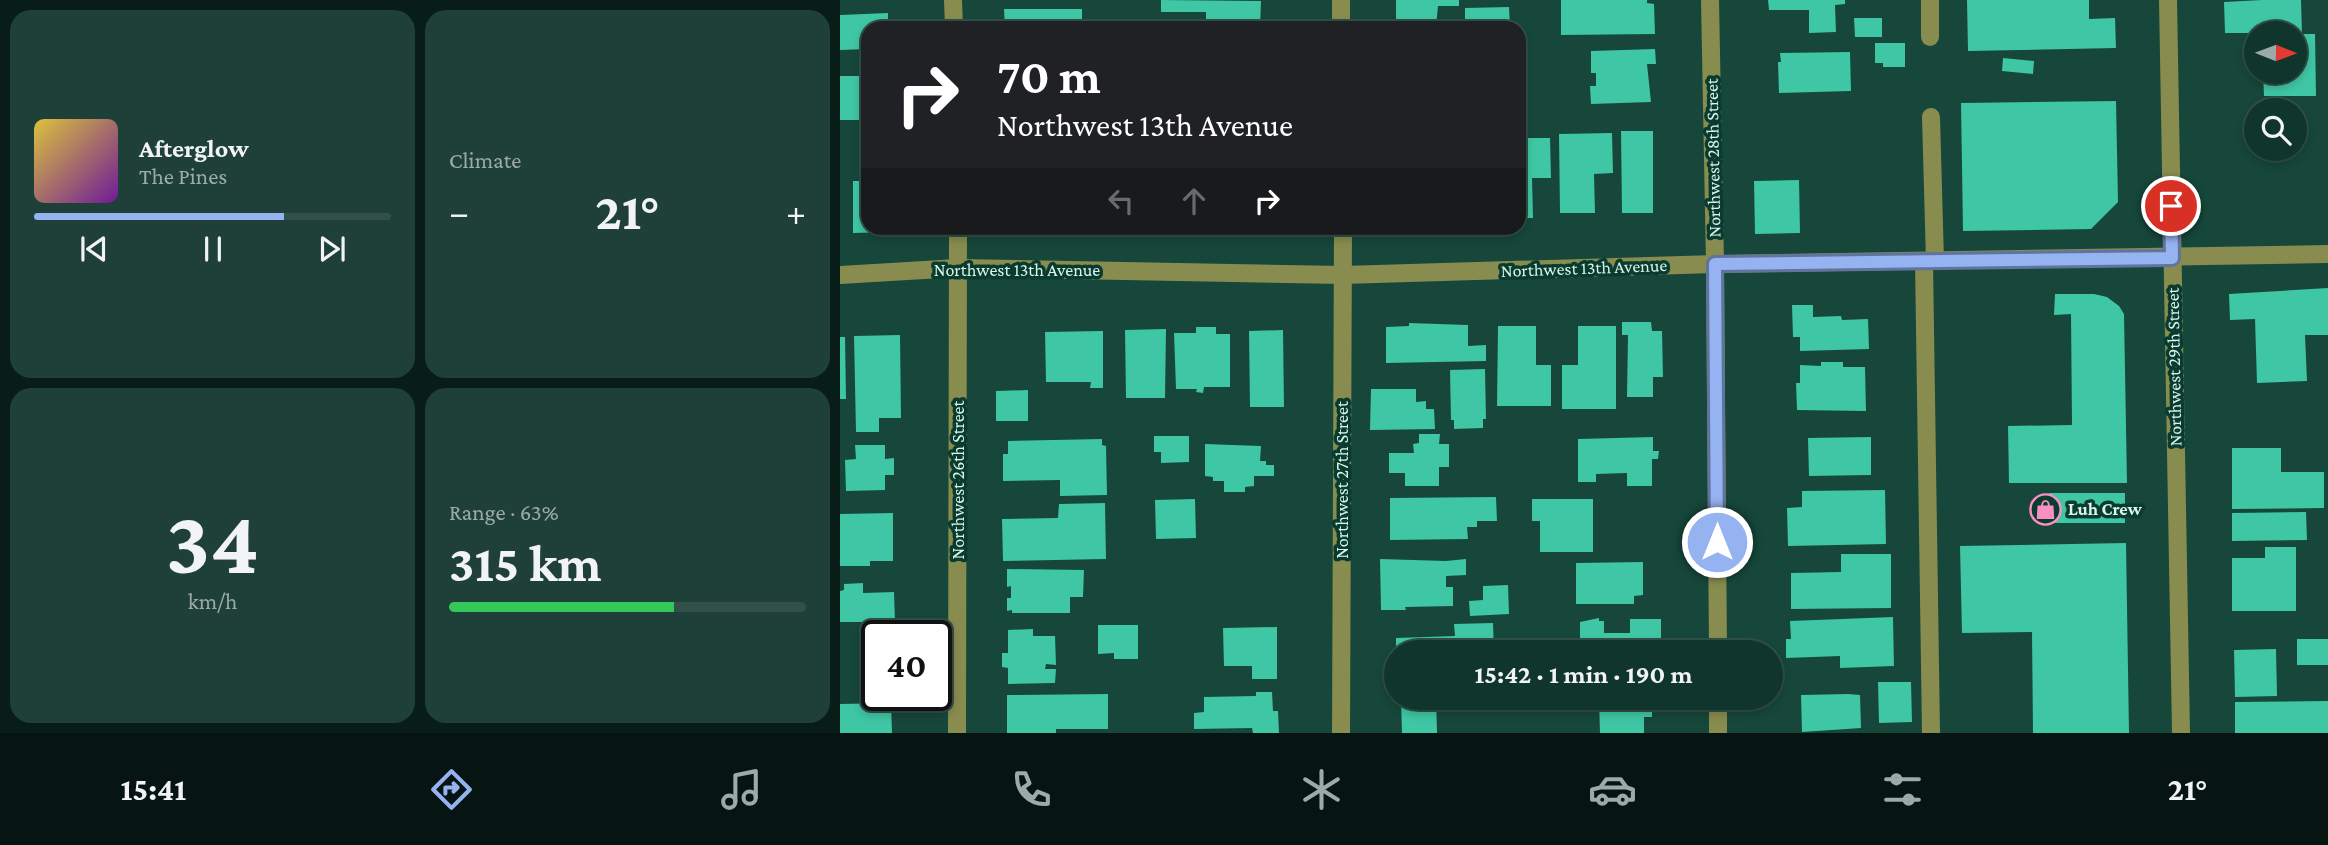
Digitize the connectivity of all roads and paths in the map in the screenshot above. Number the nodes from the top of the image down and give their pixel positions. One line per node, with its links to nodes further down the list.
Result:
1 (953, 0): 6 (street)
2 (1341, 0): 7 (street)
3 (1710, 0): 15 (street, Northwest 28th Street)
4 (1930, 0): 8 (street)
5 (2168, 0): 13 (street, Northwest 29th Street)
6 (954, 21)
7 (1341, 21)
8 (1930, 37)
9 (1931, 117): 14 (street)
10 (958, 235): 16 (street, Northwest 26th Street)
11 (1343, 235): 18 (street, Northwest 27th Street)
12 (2328, 254): 13 (street, Northwest 13th Avenue)
13 (2172, 258): 14 (street, Northwest 13th Avenue); 25 (street, Northwest 29th Street)
14 (1929, 261): 15 (street, Northwest 13th Avenue); 24 (street)
15 (1715, 264): 18 (street, Northwest 13th Avenue); 19 (street, Northwest 28th Street)
16 (958, 268): 17 (street, Northwest 13th Avenue); 18 (street, Northwest 13th Avenue); 21 (street, Northwest 26th Street)
17 (840, 275)
18 (1343, 275): 22 (street, Northwest 27th Street)
19 (1718, 640)
20 (1718, 710): 23 (street)
21 (957, 733)
22 (1341, 733)
23 (1718, 733)
24 (1931, 733)
25 (2181, 733)

